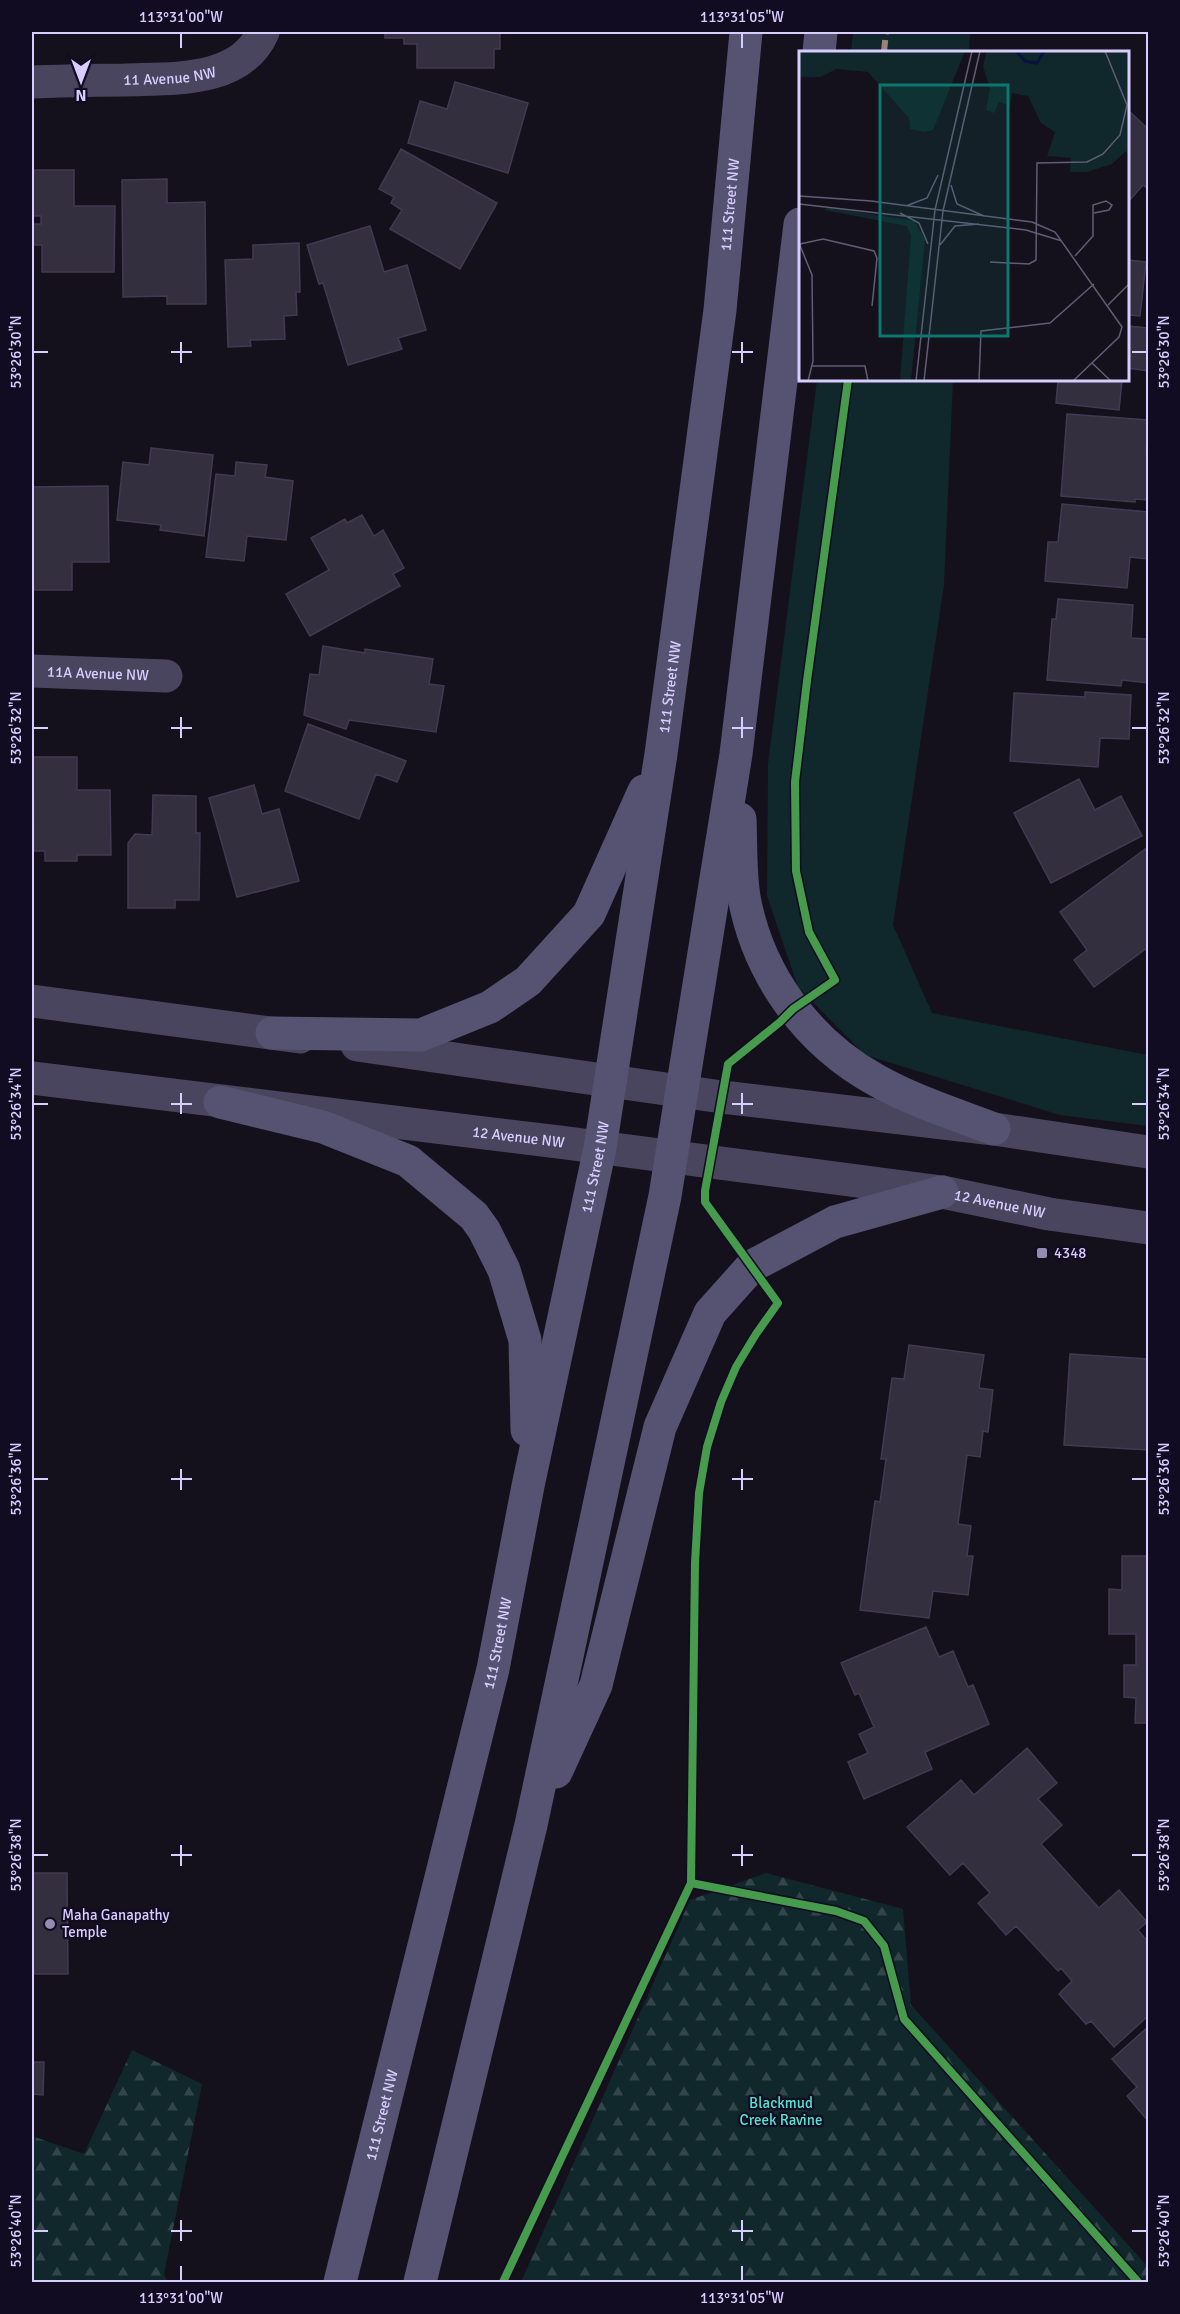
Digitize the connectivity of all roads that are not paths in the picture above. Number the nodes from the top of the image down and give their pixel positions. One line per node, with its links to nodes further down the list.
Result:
1 (263, 32): 5 (street, 11 Avenue NW)
2 (746, 32): 9 (main road, 111 Street NW)
3 (820, 32): 4 (main road)
4 (819, 51)
5 (32, 82)
6 (799, 240): 10 (main road)
7 (32, 671): 8 (street, 11A Avenue NW)
8 (166, 676)
9 (661, 754): 12 (main road); 14 (main road, 111 Street NW)
10 (736, 754): 15 (main road); 17 (main road)
11 (32, 1001): 12 (street)
12 (272, 1033): 14 (street)
13 (32, 1078): 16 (street, 12 Avenue NW)
14 (611, 1081): 15 (street); 18 (main road, 111 Street NW)
15 (683, 1090): 17 (street); 20 (main road)
16 (220, 1102): 18 (street, 12 Avenue NW); 23 (main road)
17 (994, 1129): 19 (street)
18 (600, 1148): 20 (street, 12 Avenue NW); 23 (main road, 111 Street NW)
19 (1149, 1152)
20 (671, 1158): 21 (street, 12 Avenue NW); 24 (main road)
21 (942, 1192): 22 (street, 12 Avenue NW); 24 (main road)
22 (1149, 1228)
23 (528, 1486): 25 (main road, 111 Street NW)
24 (531, 1825): 26 (main road)
25 (340, 2283)
26 (420, 2283)

